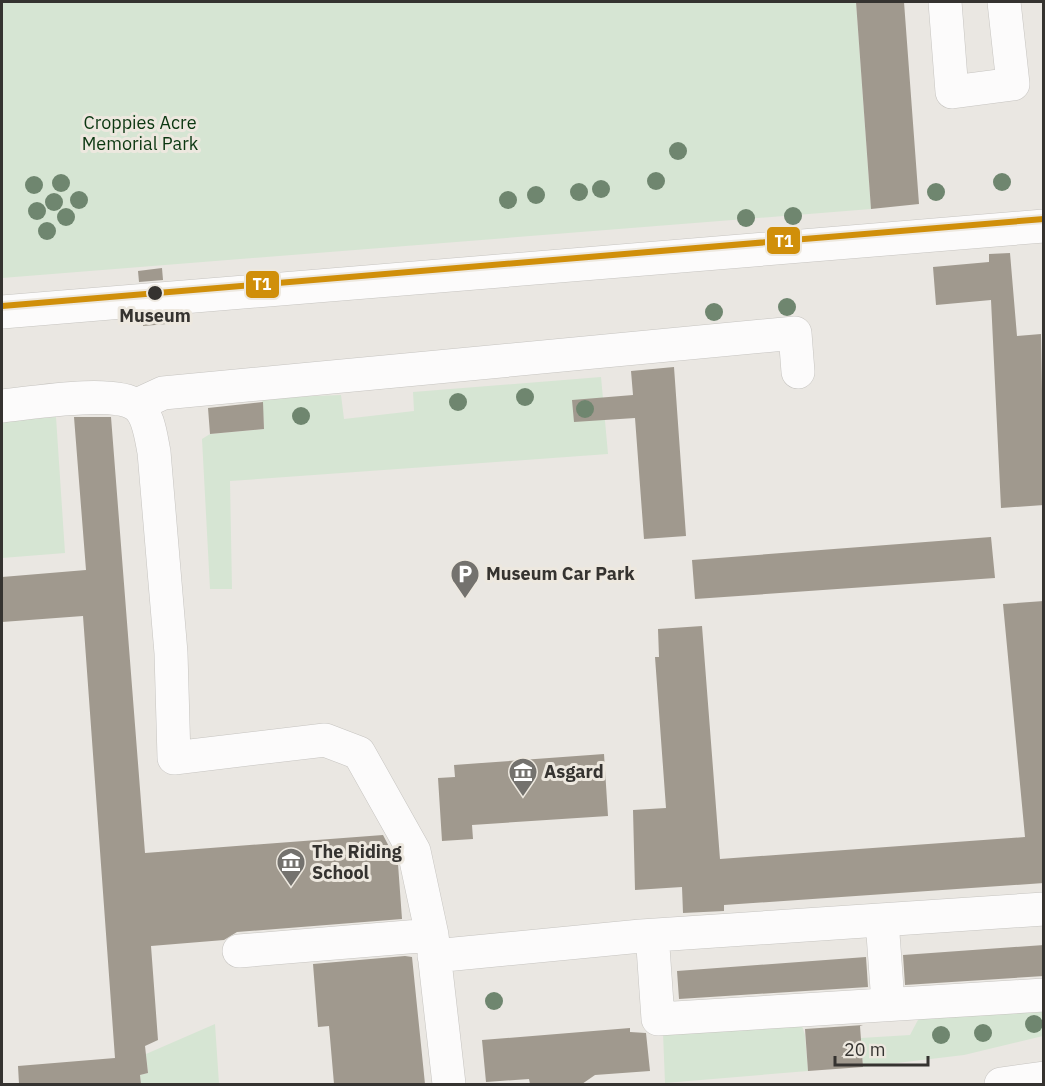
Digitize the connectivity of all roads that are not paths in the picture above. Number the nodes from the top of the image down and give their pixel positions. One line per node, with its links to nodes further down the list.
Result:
1 (945, 2): 2 (street)
2 (1004, 2)
3 (1044, 226): 4 (street)
4 (2, 312)
5 (798, 372): 6 (street)
6 (137, 405): 7 (street); 11 (street)
7 (2, 406)
8 (1044, 909): 9 (street)
9 (882, 920): 10 (street); 14 (street)
10 (657, 935): 11 (street); 14 (street)
11 (433, 945): 12 (street); 16 (street)
12 (238, 951)
13 (1044, 995): 14 (street)
14 (888, 1003)
15 (1044, 1078): 17 (street)
16 (449, 1084)
17 (1001, 1084)

